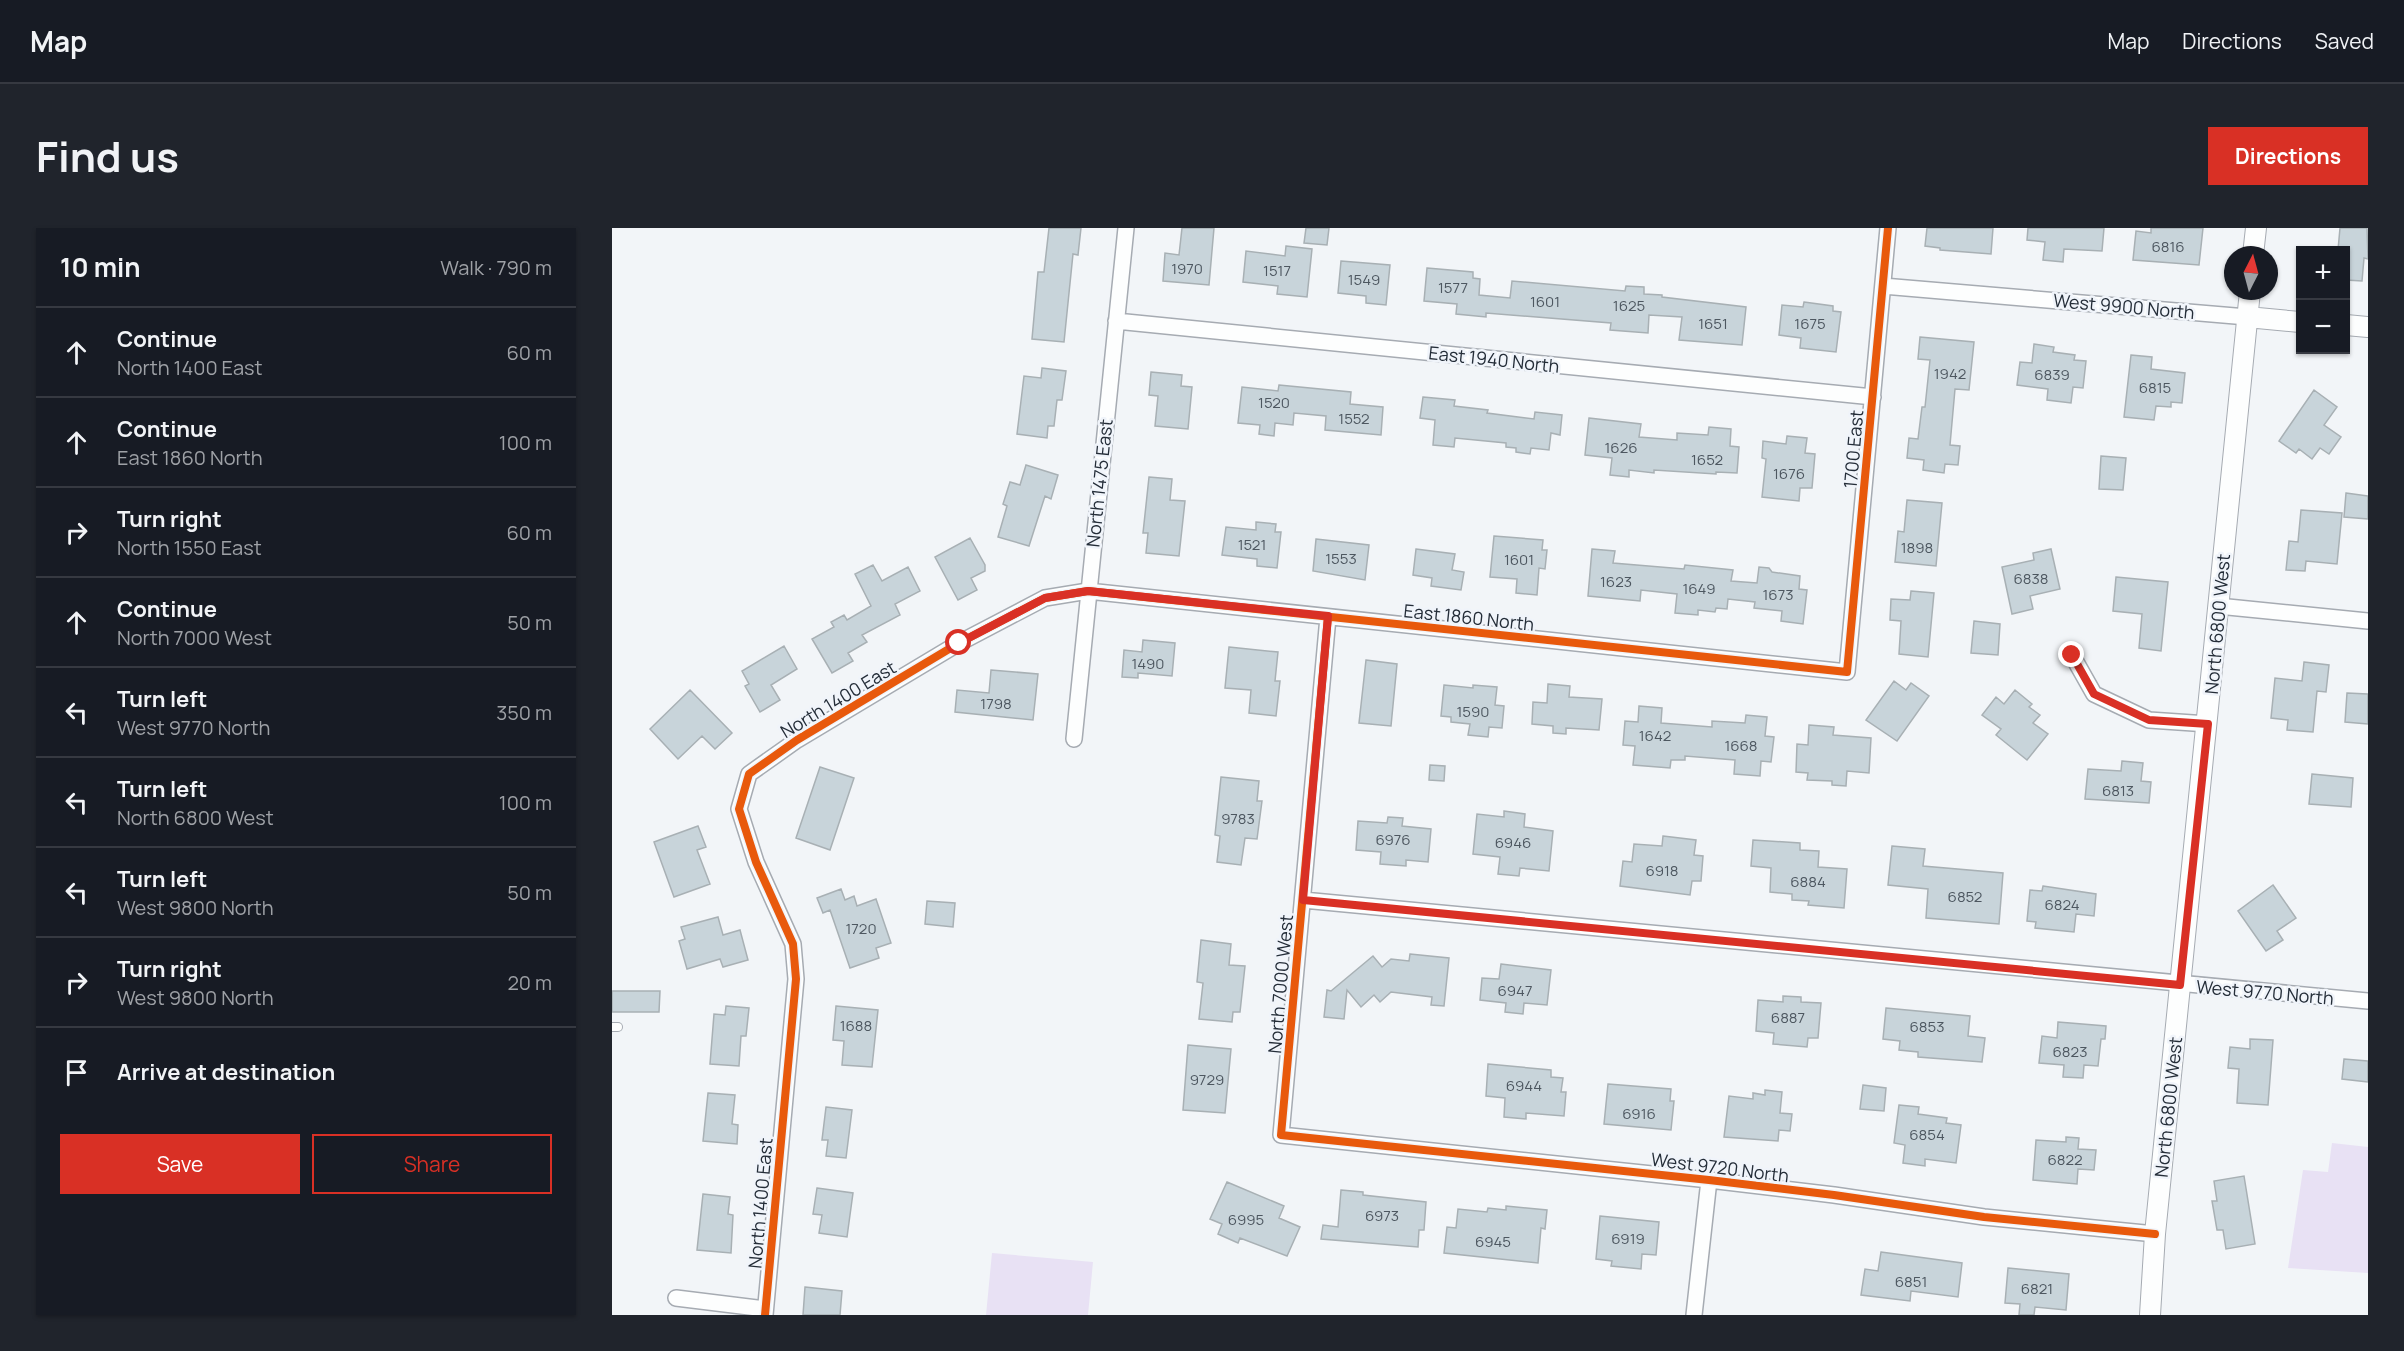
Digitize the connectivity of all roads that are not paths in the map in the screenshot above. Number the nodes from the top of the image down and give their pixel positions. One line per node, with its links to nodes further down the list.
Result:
1 (1126, 228): 8 (street, North 1475 East)
2 (1888, 228): 5 (street, 1700 East)
3 (2256, 228): 4 (street)
4 (2254, 246)
5 (1882, 286): 7 (street, West 9900 North); 12 (street, 1700 East)
6 (2249, 300): 7 (street, North 6800 West)
7 (2247, 317): 9 (street); 14 (street, North 6800 West)
8 (1116, 321): 12 (street, East 1940 North); 13 (street, North 1475 East)
9 (2296, 322)
10 (2350, 326): 11 (street)
11 (2368, 327)
12 (1873, 397): 18 (street, 1700 East)
13 (1088, 591): 15 (street, East 1860 North); 20 (street, North 1475 East); 28 (street, North 1400 East)
14 (2218, 606): 16 (street); 19 (street, North 6800 West)
15 (1328, 616): 18 (street, East 1860 North); 21 (street, North 7000 West)
16 (2368, 621)
17 (2072, 655): 19 (street)
18 (1848, 672)
19 (2208, 724): 22 (street, North 6800 West)
20 (1074, 739)
21 (1303, 900): 22 (street, West 9770 North); 24 (street, North 7000 West)
22 (2180, 985): 23 (street, West 9770 North); 26 (street, North 6800 West)
23 (2368, 1001)
24 (1281, 1135): 25 (street, West 9720 North)
25 (1709, 1180): 26 (street, West 9720 North); 29 (street)
26 (2156, 1234): 30 (street, North 6800 West)
27 (676, 1298): 28 (street)
28 (765, 1312)
29 (1694, 1315)
30 (2150, 1315)

